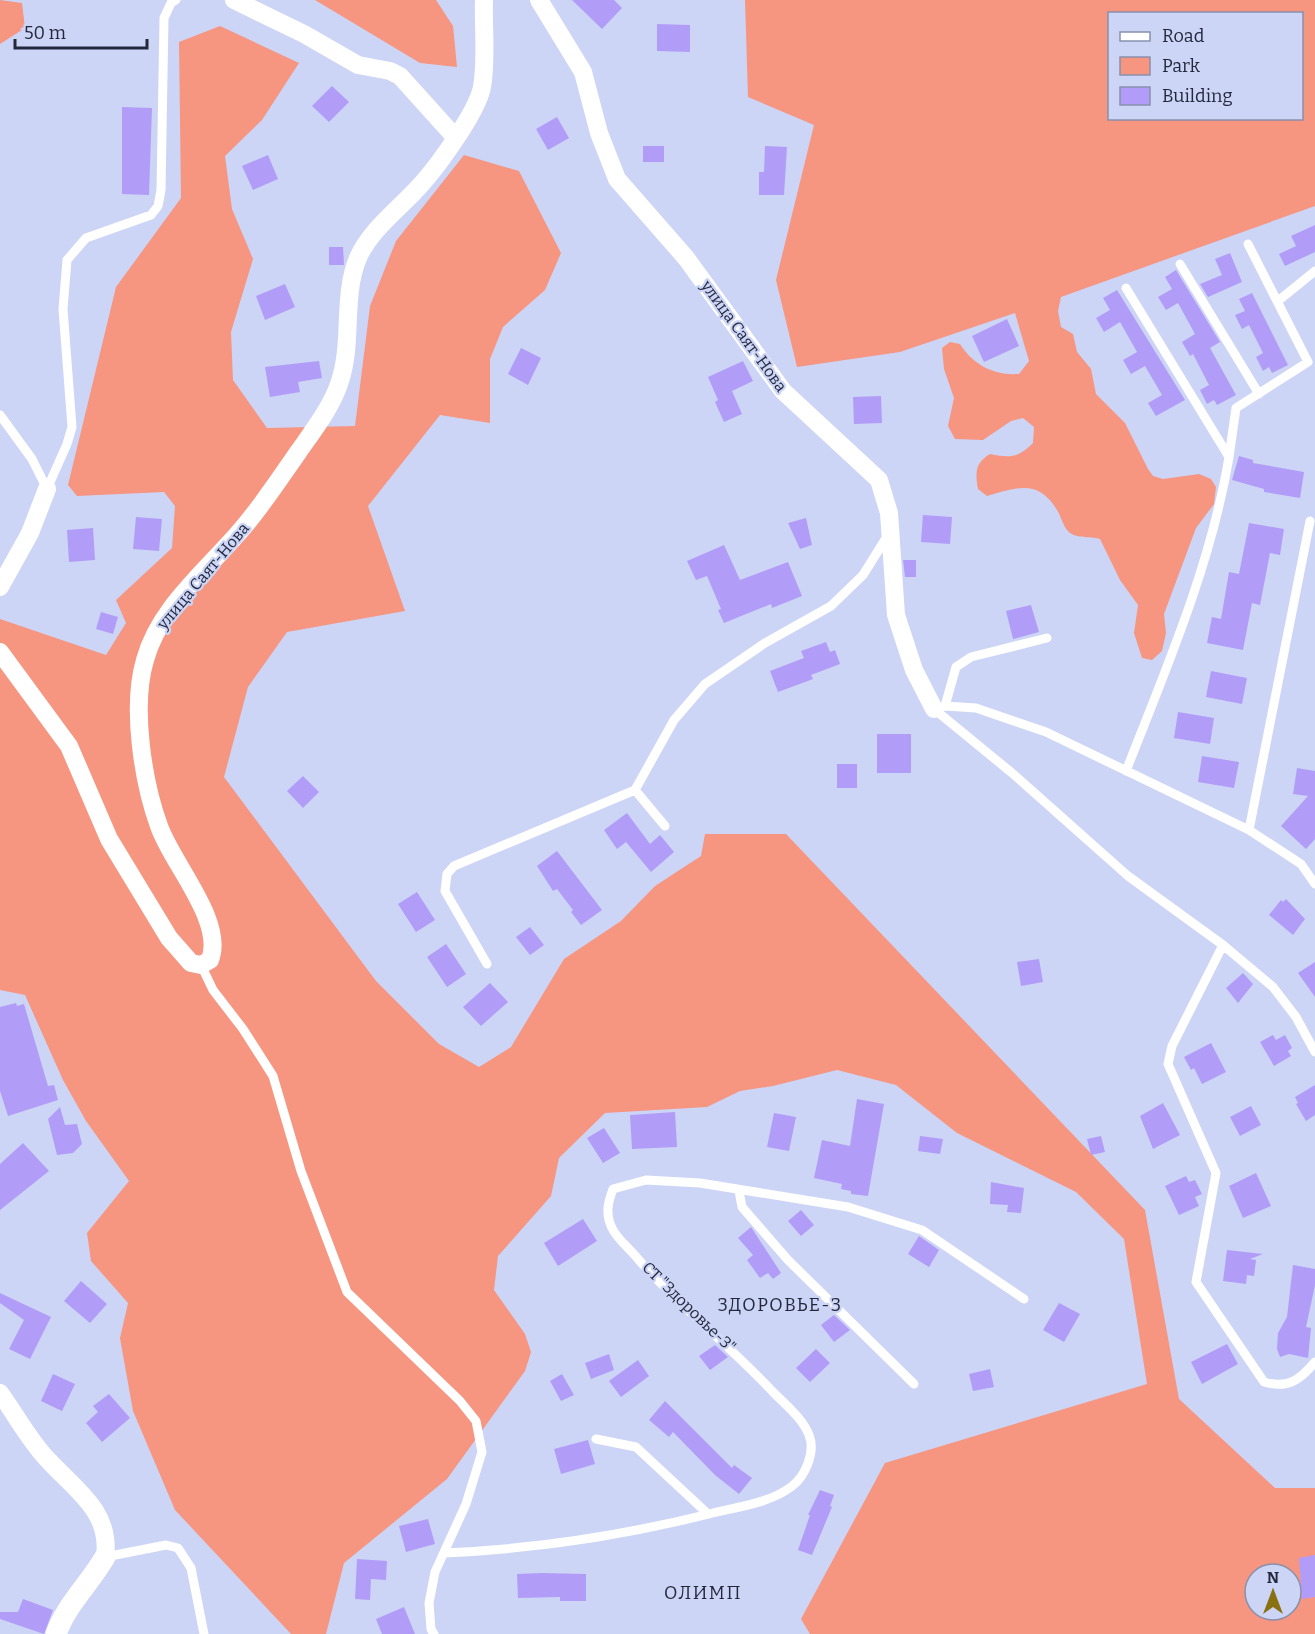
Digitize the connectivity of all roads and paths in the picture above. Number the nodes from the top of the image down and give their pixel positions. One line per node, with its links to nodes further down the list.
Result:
1 (176, 0): 14 (lane)
2 (234, 0): 5 (street)
3 (484, 0): 5 (street, улица Саят-Нова)
4 (539, 0): 16 (street, улица Саят-Нова)
5 (455, 137): 28 (street, улица Саят-Нова)
6 (1248, 243): 10 (lane)
7 (1180, 264): 11 (lane)
8 (1315, 271): 10 (lane)
9 (1126, 288): 13 (lane)
10 (1278, 301): 11 (lane)
11 (1259, 394): 13 (lane)
12 (0, 415): 14 (lane)
13 (1229, 458): 21 (lane)
14 (47, 489): 17 (street)
15 (1310, 521): 24 (lane)
16 (891, 531): 20 (street, улица Саят-Нова); 22 (lane)
17 (0, 587)
18 (1047, 638): 20 (lane)
19 (0, 652): 28 (street)
20 (939, 707): 21 (lane); 26 (lane)
21 (1126, 771): 24 (lane)
22 (635, 790): 23 (lane); 27 (lane)
23 (664, 826)
24 (1249, 830): 25 (lane)
25 (1315, 884)
26 (1223, 945): 29 (lane); 32 (lane)
27 (487, 964)
28 (201, 965): 37 (lane)
29 (1315, 1052)
30 (739, 1191): 31 (lane, СТ "Здоровье-3"); 33 (lane); 36 (lane, СТ "Здоровье-3")
31 (1024, 1299)
32 (1315, 1362)
33 (914, 1384)
34 (0, 1393): 38 (street)
35 (596, 1439): 36 (lane)
36 (708, 1514): 37 (lane, СТ "Здоровье-3")
37 (444, 1553): 41 (lane)
38 (105, 1557): 39 (street); 40 (lane)
39 (56, 1634)
40 (204, 1634)
41 (434, 1634)

